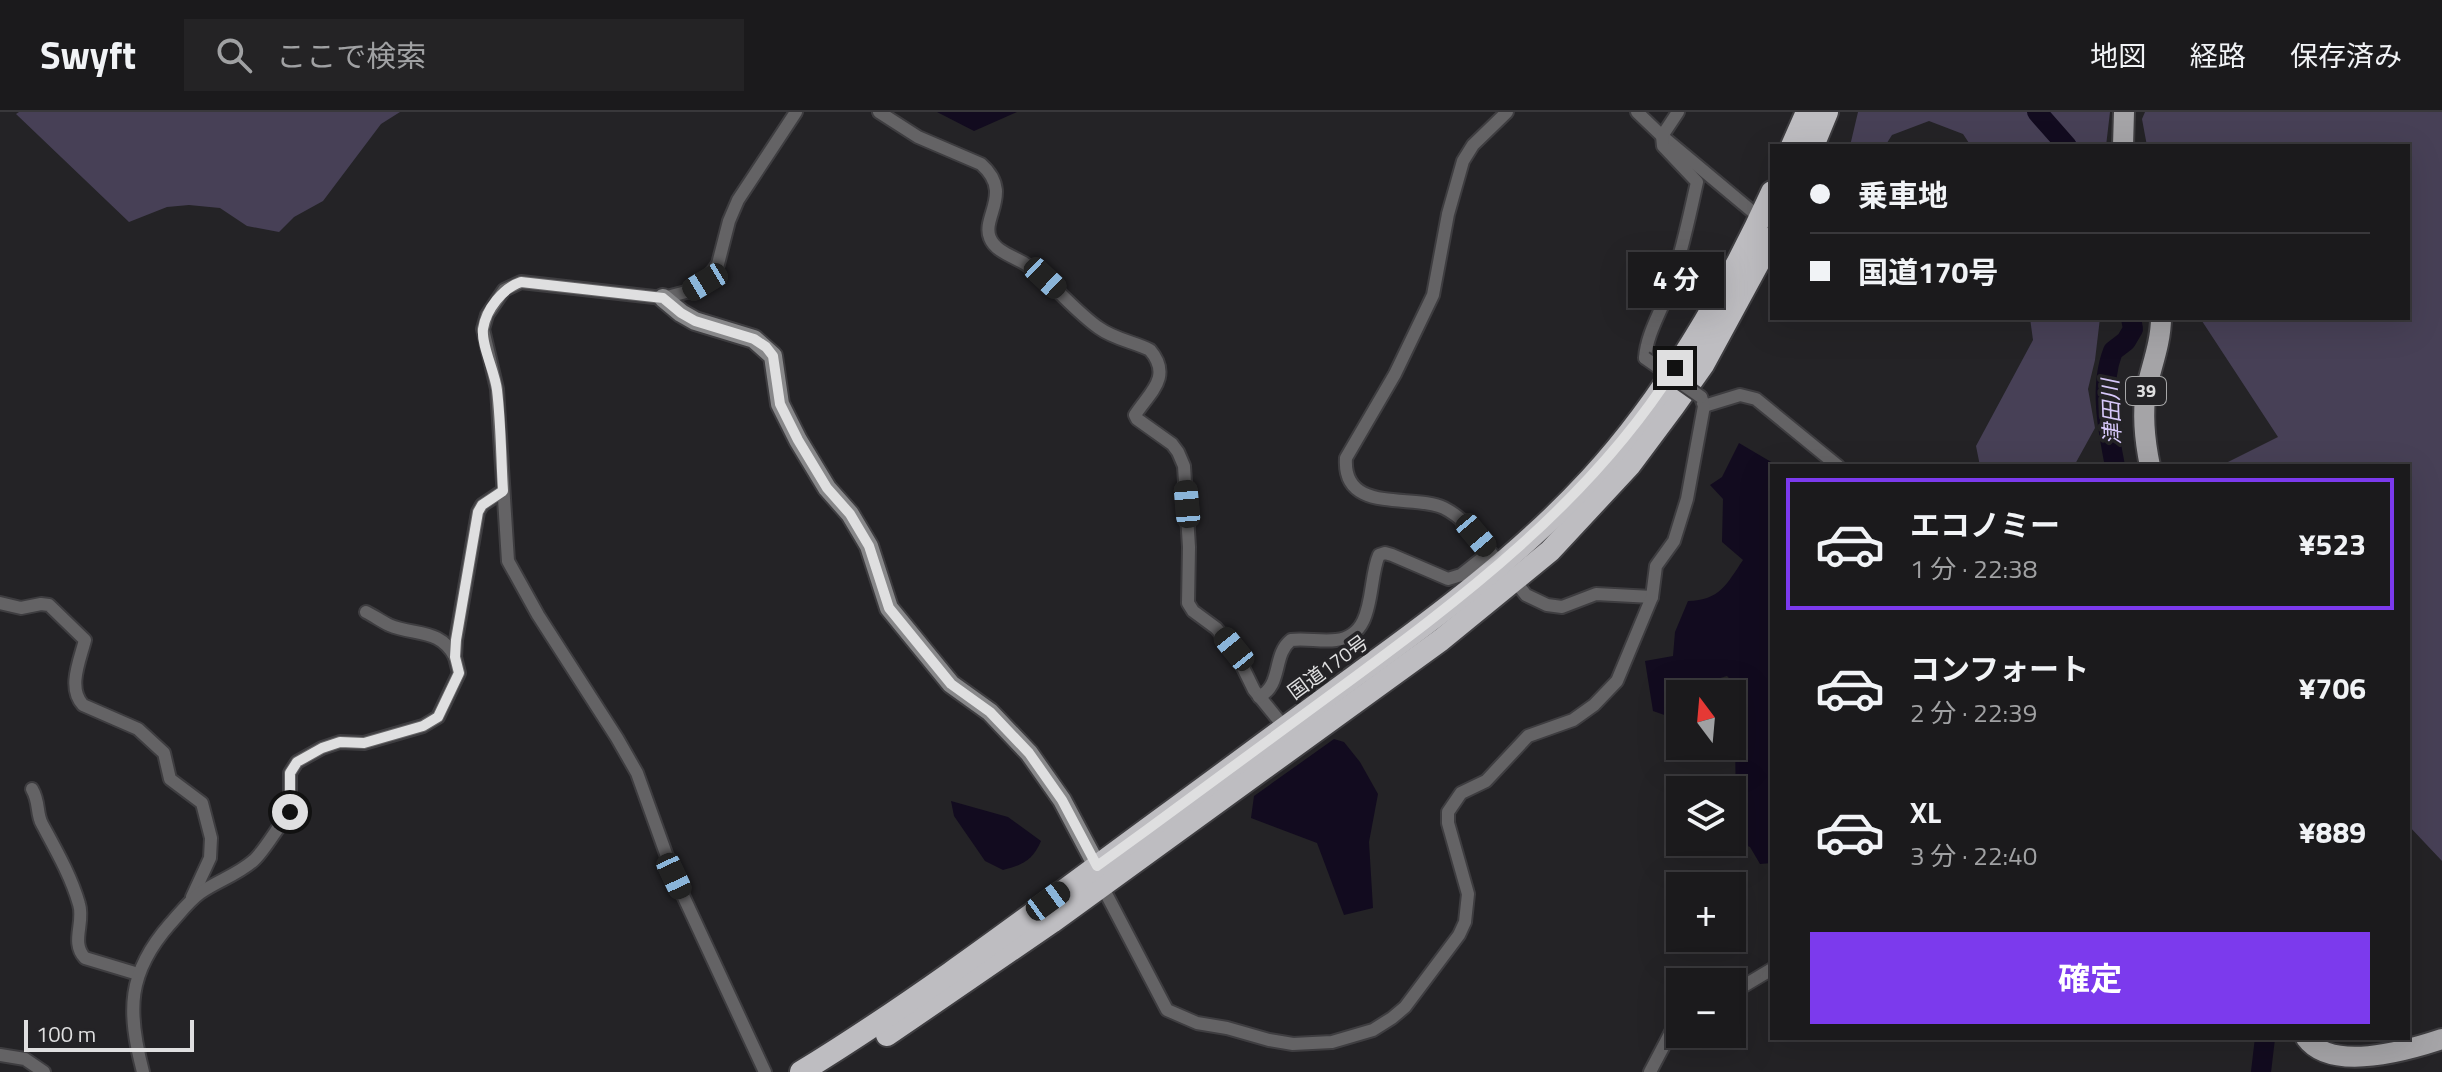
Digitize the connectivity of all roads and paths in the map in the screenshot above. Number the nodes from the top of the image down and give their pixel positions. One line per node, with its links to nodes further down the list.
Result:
1 (796, 112): 16 (street)
2 (879, 112): 27 (street)
3 (1507, 112): 22 (street)
4 (1637, 112): 9 (street)
5 (1678, 112): 9 (street)
6 (1807, 112): 10 (highway)
7 (1827, 112): 11 (highway)
8 (2124, 112): 12 (main road)
9 (1662, 136): 14 (street); 18 (street, bridge)
10 (1793, 144)
11 (1814, 144)
12 (2123, 144)
13 (1770, 202): 14 (highway, 国道170号)
14 (1766, 223): 22 (highway, 国道170号)
15 (1770, 242): 22 (highway, 国道170号)
16 (663, 298): 21 (street); 30 (street)
17 (2161, 320): 20 (main road, 39)
18 (1702, 402): 19 (street); 23 (street)
19 (1836, 464)
20 (2150, 464)
21 (503, 491): 26 (street); 41 (street)
22 (1502, 566): 23 (street); 27 (street); 28 (highway, 国道170号); 30 (highway, 国道170号)
23 (1652, 597): 30 (street)
24 (0, 603): 31 (street)
25 (366, 612): 26 (street)
26 (455, 657): 31 (street)
27 (1259, 697): 28 (street)
28 (1285, 728): 30 (highway, 国道170号)
29 (32, 789): 33 (street)
30 (1099, 876): 42 (highway, 国道170号); 43 (highway, 国道170号)
31 (189, 903): 33 (street)
32 (1770, 970): 34 (street)
33 (138, 974): 40 (street)
34 (1746, 985)
35 (2442, 1039): 36 (main road)
36 (2307, 1040)
37 (1666, 1042): 44 (street)
38 (0, 1055): 39 (street)
39 (44, 1072)
40 (143, 1072)
41 (765, 1072)
42 (801, 1072)
43 (830, 1072)
44 (1650, 1072)

